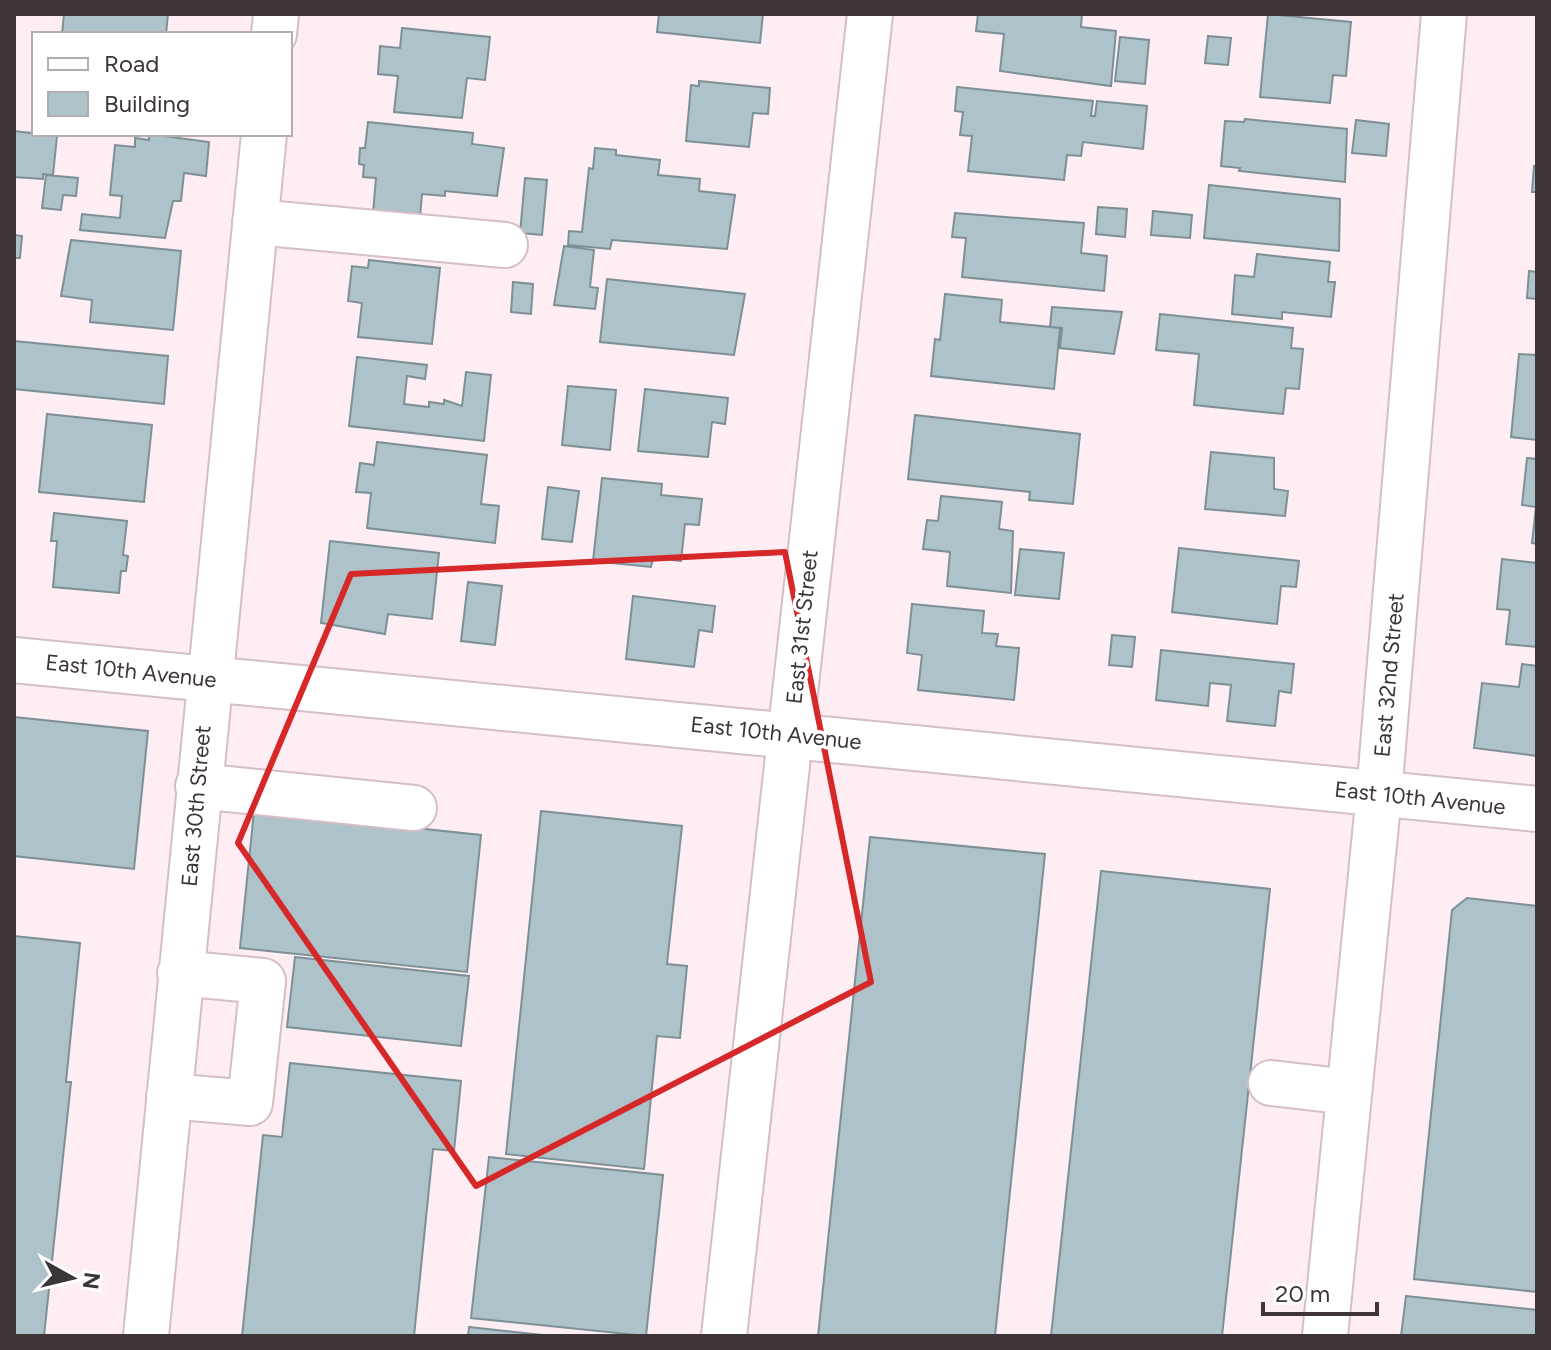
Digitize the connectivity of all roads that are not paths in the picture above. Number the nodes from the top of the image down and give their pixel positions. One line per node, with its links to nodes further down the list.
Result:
1 (870, 14): 8 (street, East 31st Street)
2 (1444, 14): 10 (street, East 32nd Street)
3 (264, 136): 4 (street, East 30th Street)
4 (255, 222): 5 (street); 7 (street, East 30th Street)
5 (505, 245)
6 (14, 660): 7 (street, East 10th Avenue)
7 (208, 679): 8 (street, East 10th Avenue); 9 (street, East 30th Street)
8 (790, 734): 10 (street, East 10th Avenue); 18 (street, East 31st Street)
9 (198, 786): 11 (street); 13 (street, East 30th Street)
10 (1379, 794): 12 (street, East 10th Avenue); 15 (street, East 32nd Street)
11 (414, 808)
12 (1537, 809)
13 (180, 973): 16 (street, East 30th Street); 16 (street)
14 (1271, 1083): 15 (street)
15 (1349, 1092): 19 (street, East 32nd Street)
16 (169, 1096): 17 (street, East 30th Street)
17 (146, 1336)
18 (724, 1336)
19 (1325, 1336)

